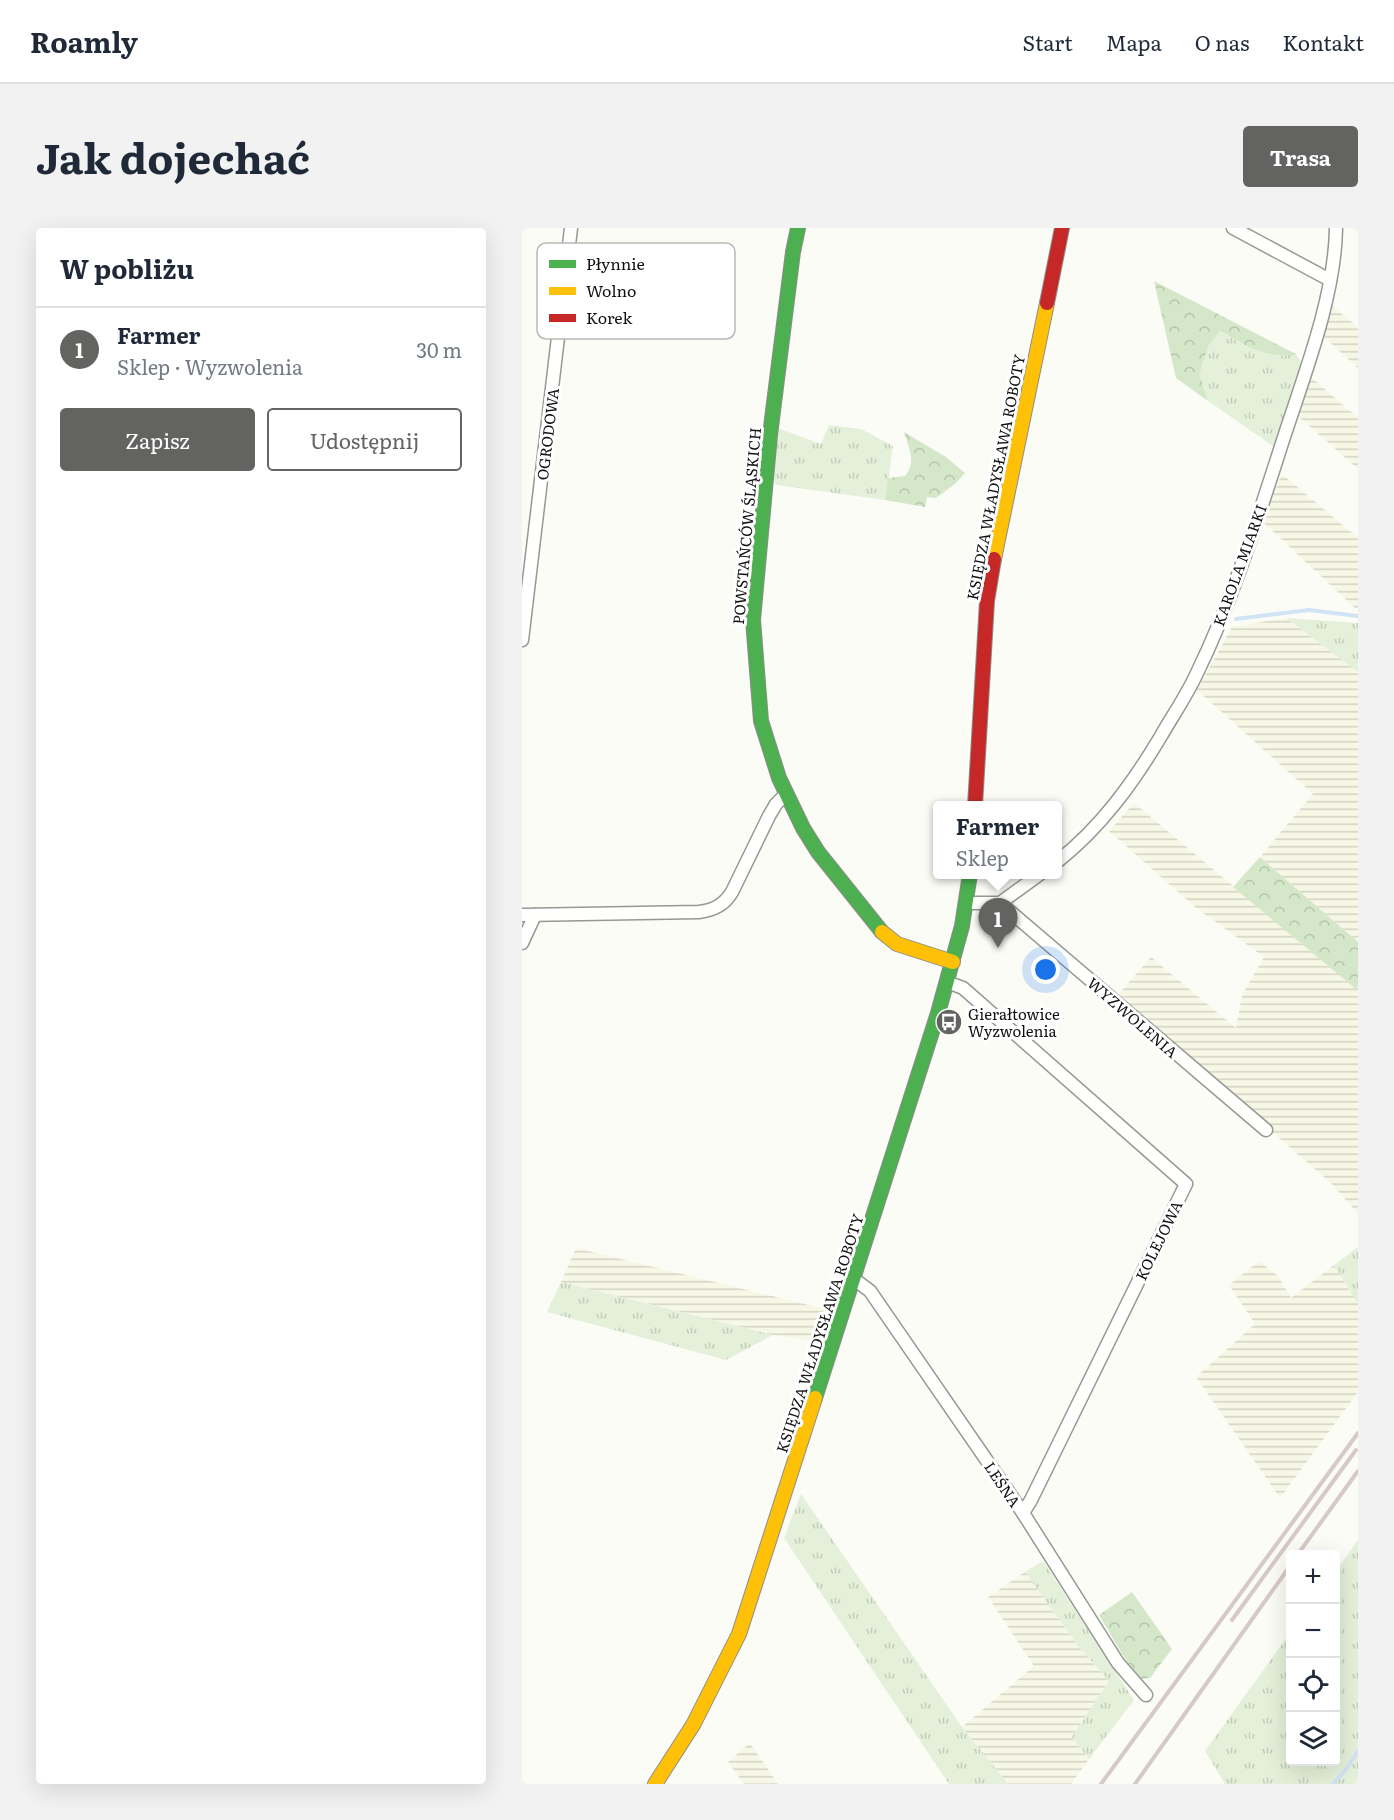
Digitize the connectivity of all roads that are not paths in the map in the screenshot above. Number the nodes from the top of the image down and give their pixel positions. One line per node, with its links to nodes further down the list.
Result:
1 (571, 228): 6 (street, OGRODOWA)
2 (798, 228): 10 (main road, POWSTAŃCÓW ŚLĄSKICH)
3 (1062, 228): 11 (main road, KSIĘDZA WŁADYSŁAWA ROBOTY)
4 (1233, 228): 7 (street)
5 (1336, 228): 7 (street, KAROLA MIARKI)
6 (569, 243)
7 (1330, 280): 12 (street, KAROLA MIARKI)
8 (558, 339): 9 (street, OGRODOWA)
9 (522, 640)
10 (786, 794): 18 (street); 20 (main road, POWSTAŃCÓW ŚLĄSKICH)
11 (975, 801)
12 (1062, 857)
13 (968, 879): 15 (main road, KSIĘDZA WŁADYSŁAWA ROBOTY)
14 (1033, 879): 16 (street)
15 (966, 903): 16 (street); 20 (main road, KSIĘDZA WŁADYSŁAWA ROBOTY)
16 (1000, 903): 22 (street, WYZWOLENIA)
17 (522, 915): 18 (street)
18 (535, 915): 19 (street)
19 (522, 943)
20 (953, 962): 21 (main road, KSIĘDZA WŁADYSŁAWA ROBOTY)
21 (947, 982): 23 (main road, KSIĘDZA WŁADYSŁAWA ROBOTY); 24 (street, KOLEJOWA)
22 (1266, 1130)
23 (854, 1279): 24 (street, LEŚNA); 26 (main road, KSIĘDZA WŁADYSŁAWA ROBOTY)
24 (1023, 1513): 25 (street, LEŚNA)
25 (1146, 1695)
26 (655, 1784)

